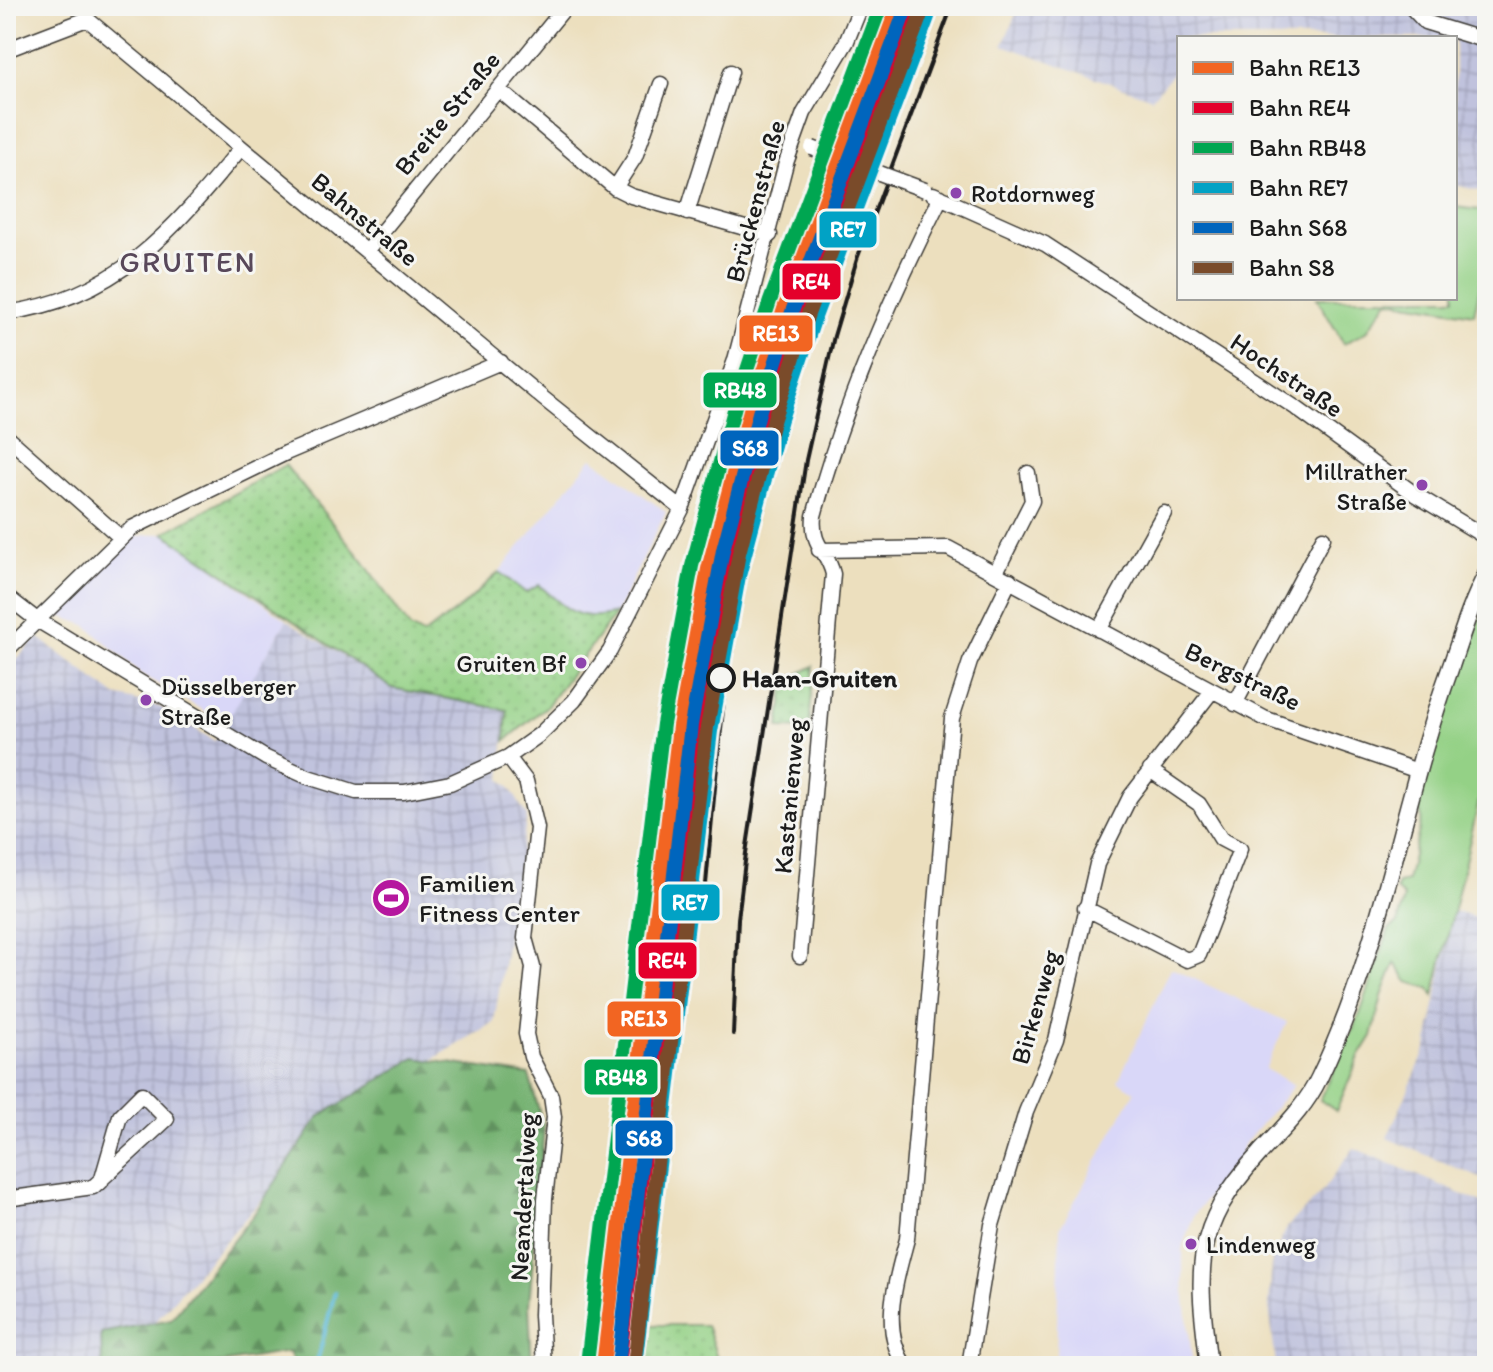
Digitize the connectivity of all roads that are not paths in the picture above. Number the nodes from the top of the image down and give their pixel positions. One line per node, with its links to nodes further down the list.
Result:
1 (566, 6): 9 (street, Breite Straße)
2 (861, 6): 10 (street, Brückenstraße)
3 (1410, 6): 5 (street)
4 (89, 13): 6 (street, Bahnstraße); 11 (street, Bahnstraße)
5 (1487, 41)
6 (6, 50)
7 (731, 72): 14 (street)
8 (661, 84): 12 (street)
9 (498, 89): 12 (street); 16 (street, Breite Straße)
10 (794, 141): 13 (street, Hochstraße, bridge); 15 (street, Brückenstraße)
11 (241, 148): 16 (street, Bahnstraße); 17 (street)
12 (615, 188): 14 (street)
13 (931, 193): 25 (street, Hochstraße); 26 (street)
14 (687, 213): 15 (street)
15 (770, 235): 21 (street, Brückenstraße)
16 (366, 251): 18 (street, Bahnstraße)
17 (6, 313)
18 (501, 362): 21 (street, Bahnstraße); 23 (street)
19 (6, 436): 23 (street)
20 (1028, 473): 27 (street)
21 (682, 509): 36 (street, Brückenstraße)
22 (1164, 513): 32 (street)
23 (120, 537): 31 (street)
24 (1323, 538): 35 (street)
25 (1487, 538)
26 (819, 550): 27 (street, Bergstraße); 40 (street, Kastanienweg)
27 (996, 572): 29 (street, Bergstraße)
28 (1487, 573): 38 (main road)
29 (1010, 580): 32 (street, Bergstraße); 44 (street)
30 (6, 596): 31 (street, Brückenstraße)
31 (37, 620): 33 (street); 36 (street, Brückenstraße)
32 (1099, 630): 34 (street, Bergstraße)
33 (6, 651)
34 (1212, 691): 35 (street, Bergstraße); 37 (street, Birkenweg)
35 (1235, 704): 38 (street, Bergstraße)
36 (508, 757): 43 (street, Neandertalweg)
37 (1150, 770): 39 (street, Birkenweg); 39 (street)
38 (1415, 770): 46 (main road)
39 (1085, 908): 45 (street, Birkenweg)
40 (800, 956)
41 (101, 1182): 41 (street); 42 (street)
42 (6, 1199)
43 (544, 1366)
44 (905, 1366)
45 (969, 1366)
46 (1209, 1366)

